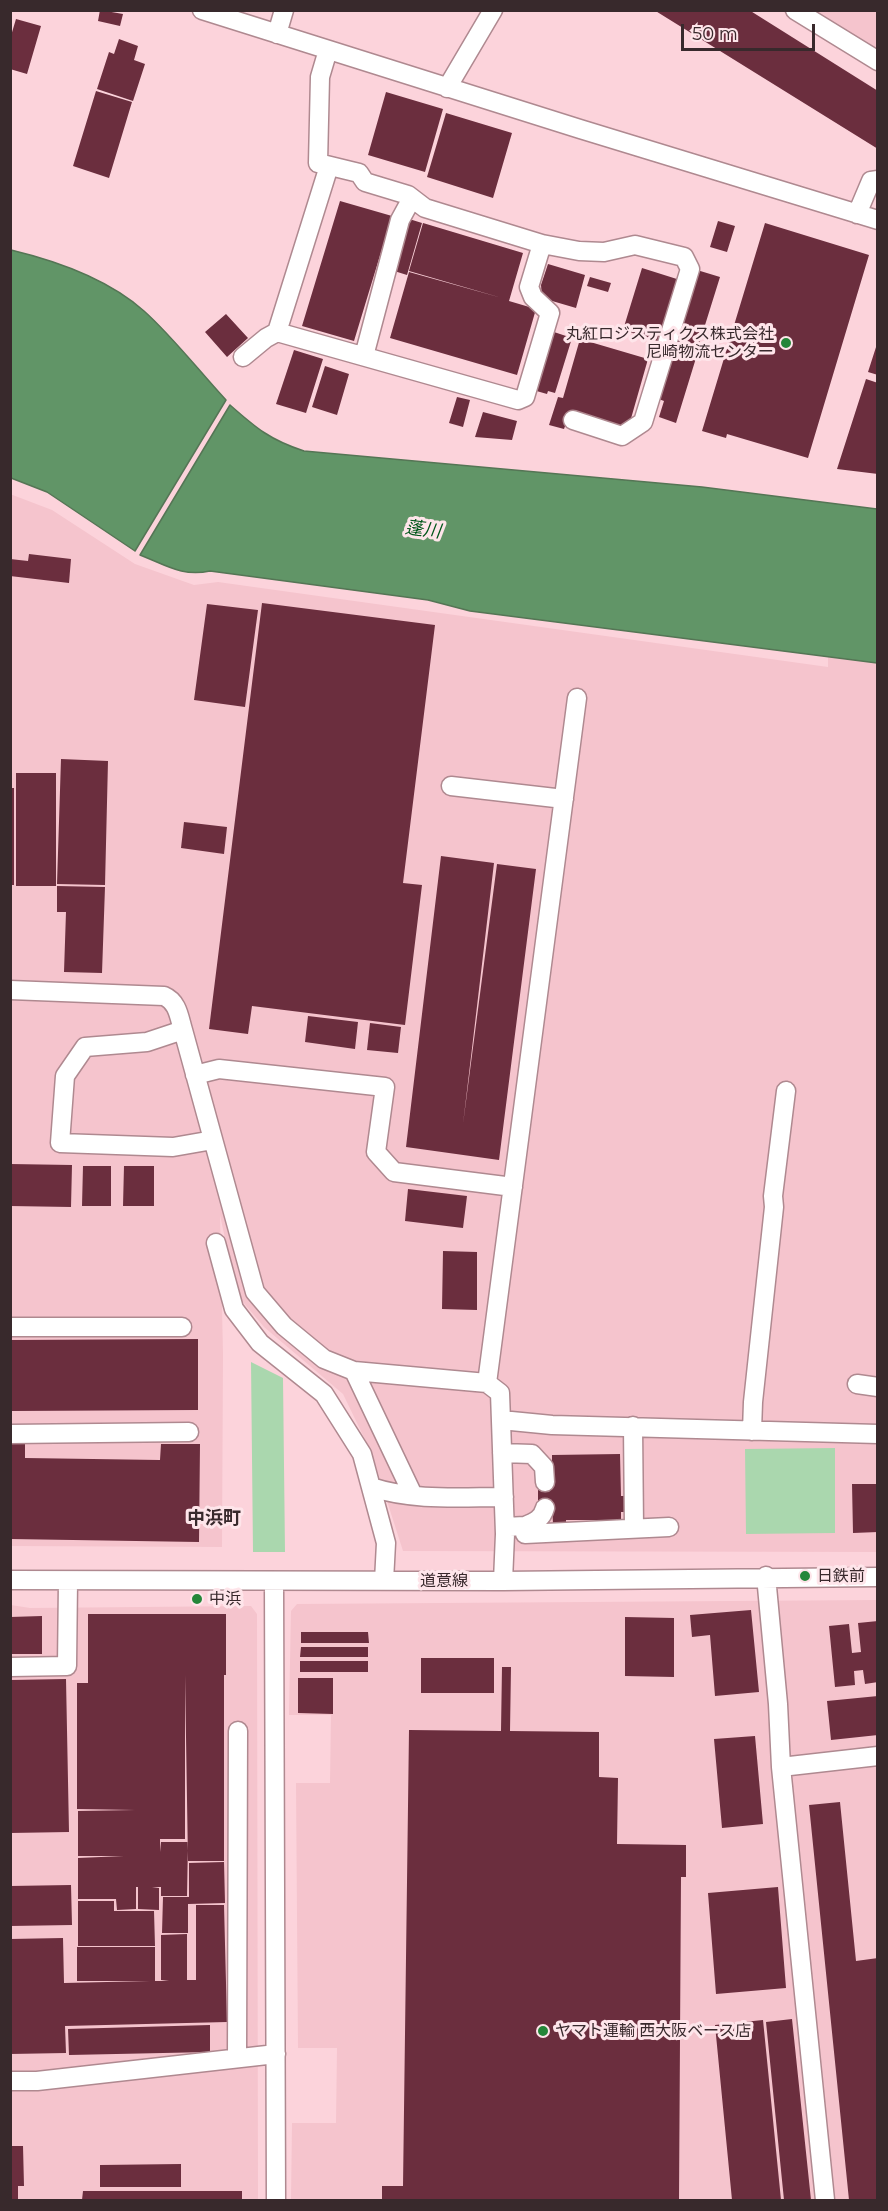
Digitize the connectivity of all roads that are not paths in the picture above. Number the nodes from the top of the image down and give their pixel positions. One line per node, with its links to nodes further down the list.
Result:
1 (202, 10): 5 (street)
2 (284, 10): 5 (street)
3 (493, 10): 8 (street)
4 (795, 10): 7 (street)
5 (277, 34): 6 (street)
6 (328, 50): 8 (street); 9 (street)
7 (878, 61)
8 (447, 88): 12 (street)
9 (328, 166): 11 (street); 15 (street)
10 (878, 180): 12 (street)
11 (412, 198): 14 (street); 16 (street)
12 (857, 214): 13 (street)
13 (878, 220)
14 (542, 244): 16 (street); 18 (street)
15 (278, 332): 16 (street); 17 (street)
16 (364, 356)
17 (243, 357)
18 (573, 420)
19 (577, 698): 21 (street)
20 (451, 786): 21 (street)
21 (564, 800): 27 (street)
22 (10, 990): 23 (street)
23 (183, 1030): 24 (street); 26 (street)
24 (195, 1075): 26 (street); 27 (street)
25 (786, 1091): 37 (street)
26 (213, 1140): 31 (street)
27 (513, 1187): 32 (street)
28 (216, 1243): 43 (street)
29 (10, 1327): 30 (street)
30 (182, 1327)
31 (354, 1371): 32 (street); 44 (street)
32 (487, 1383): 35 (street)
33 (857, 1384): 34 (street)
34 (878, 1387)
35 (501, 1420): 36 (street); 41 (street)
36 (633, 1426): 37 (street); 50 (street)
37 (752, 1431): 40 (street)
38 (189, 1432): 39 (street)
39 (10, 1434)
40 (878, 1434)
41 (502, 1452): 42 (street); 45 (street)
42 (545, 1482)
43 (371, 1487): 44 (street); 56 (street)
44 (412, 1495): 45 (street)
45 (504, 1497): 48 (street)
46 (545, 1508): 47 (street)
47 (525, 1526): 48 (street); 50 (street)
48 (505, 1527): 57 (street)
49 (669, 1527): 50 (street)
50 (634, 1528)
51 (766, 1576): 52 (street, 道意線); 57 (street, 道意線); 61 (street)
52 (878, 1577)
53 (10, 1580): 54 (street, 道意線)
54 (68, 1581): 55 (street, 道意線); 58 (street)
55 (274, 1581): 56 (street, 道意線); 62 (street)
56 (384, 1581): 57 (street, 道意線)
57 (503, 1581)
58 (10, 1667)
59 (238, 1731): 63 (street)
60 (878, 1756): 61 (street)
61 (781, 1767): 66 (street)
62 (276, 2054): 63 (street); 65 (street)
63 (237, 2058): 64 (street)
64 (10, 2081)
65 (276, 2200)
66 (825, 2200)

